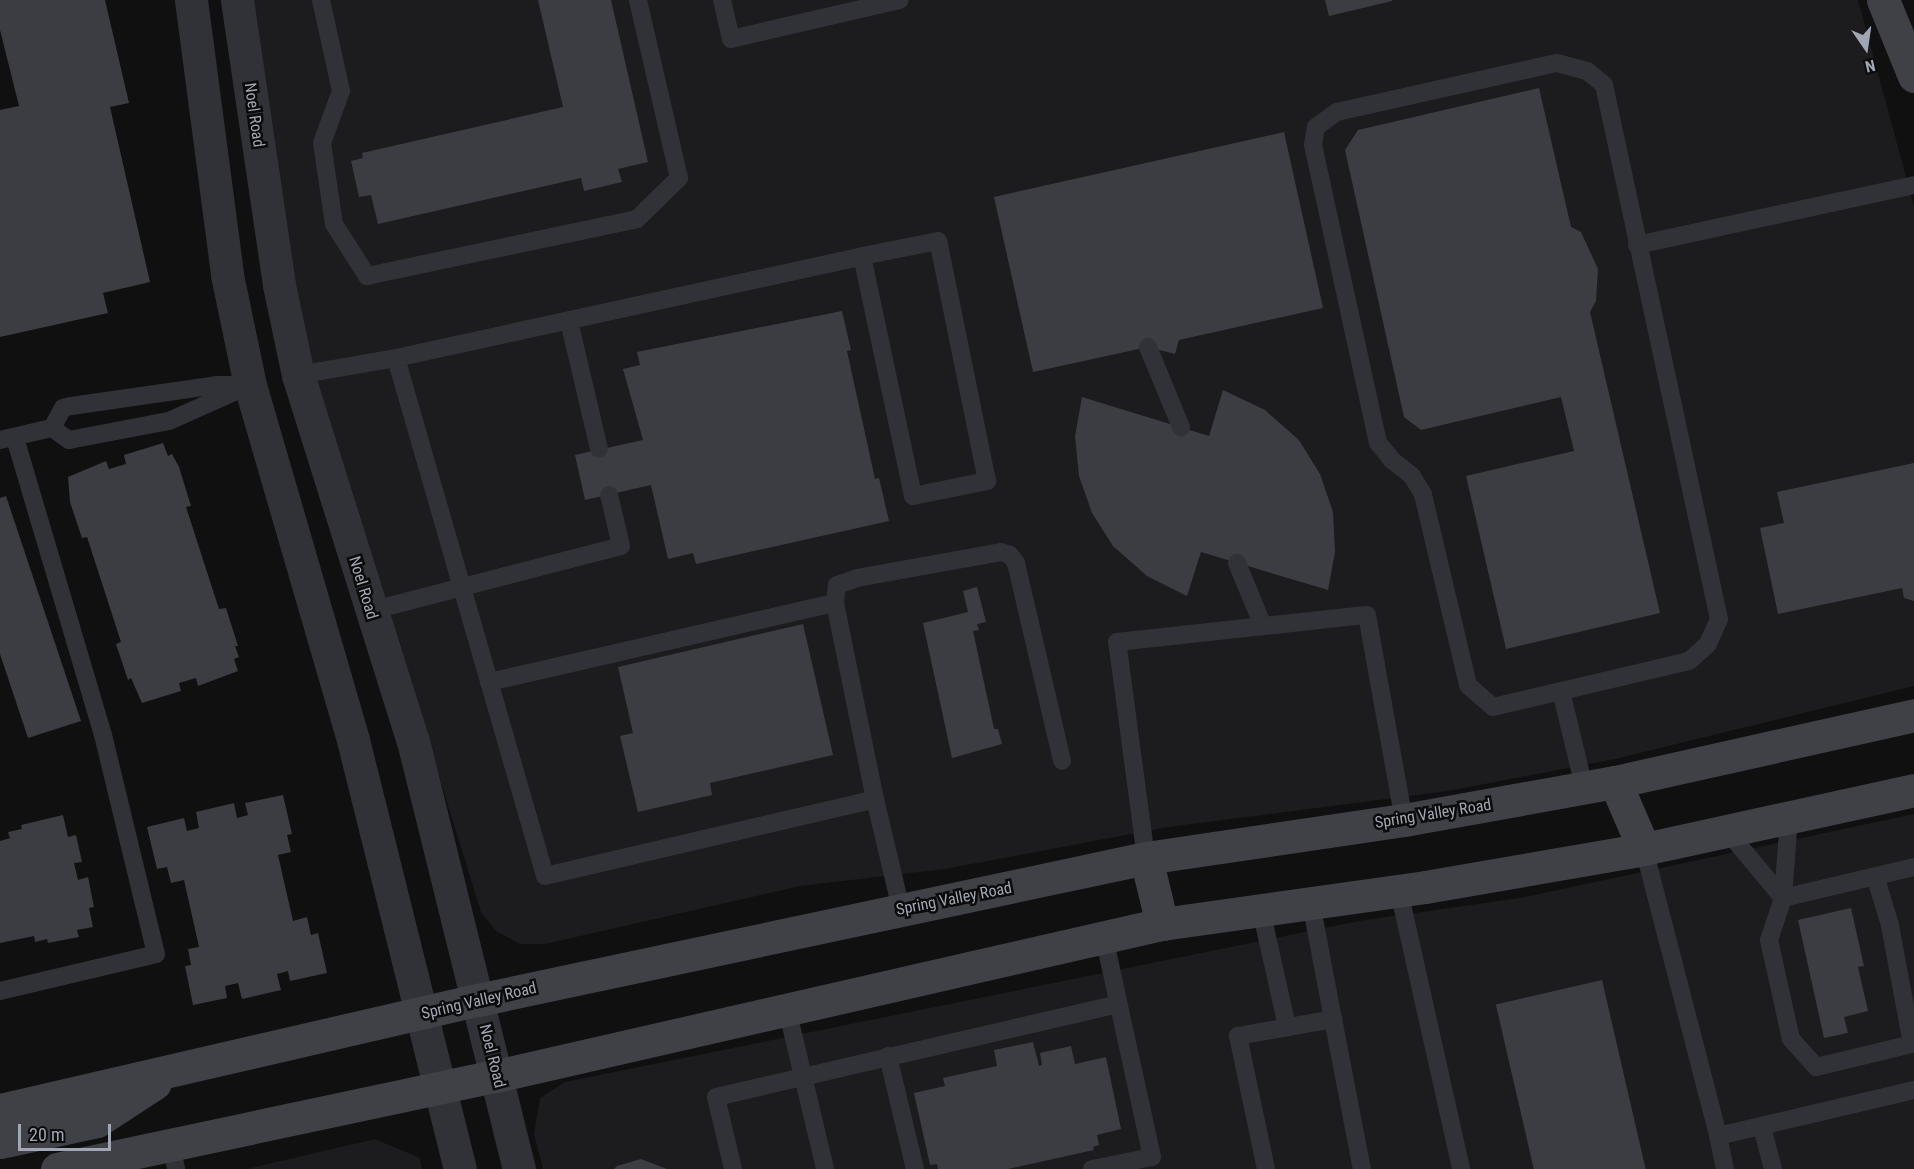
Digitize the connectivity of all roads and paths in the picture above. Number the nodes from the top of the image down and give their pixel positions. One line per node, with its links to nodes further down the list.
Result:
1 (191, 0): 16 (street)
2 (237, 0): 15 (street, Noel Road)
3 (321, 0): 4 (lane)
4 (639, 0)
5 (722, 0): 6 (lane)
6 (900, 0)
7 (1883, 0): 8 (main road)
8 (1914, 76)
9 (1914, 185): 10 (lane)
10 (1637, 245): 28 (lane); 28 (lane)
11 (862, 256): 11 (lane); 12 (lane)
12 (569, 321): 14 (lane); 20 (lane)
13 (1148, 346): 17 (lane)
14 (396, 358): 15 (lane); 23 (lane)
15 (298, 375): 16 (street); 25 (street, Noel Road)
16 (250, 385): 18 (lane); 18 (lane); 53 (street)
17 (1181, 427)
18 (52, 428): 19 (lane)
19 (7, 439): 49 (lane)
20 (599, 449)
21 (609, 495): 23 (lane)
22 (1237, 563): 26 (lane)
23 (462, 586): 25 (lane); 27 (lane)
24 (835, 603): 27 (lane); 30 (lane); 34 (lane)
25 (370, 610): 50 (street, Noel Road)
26 (1263, 626): 36 (lane); 39 (lane)
27 (489, 682): 34 (lane)
28 (1561, 691): 32 (lane)
29 (1914, 716): 31 (main road, Spring Valley Road)
30 (1062, 761)
31 (1615, 782): 32 (main road, Spring Valley Road); 38 (main road)
32 (1584, 787): 36 (main road, Spring Valley Road)
33 (1914, 790): 35 (main road)
34 (875, 799): 45 (lane)
35 (1789, 818): 37 (main road); 43 (lane)
36 (1404, 820): 39 (main road, Spring Valley Road)
37 (1727, 831): 38 (main road); 43 (lane)
38 (1644, 849): 42 (main road); 65 (lane)
39 (1146, 858): 45 (main road, Spring Valley Road); 47 (main road)
40 (1914, 867): 41 (lane)
41 (1876, 879): 43 (lane); 56 (lane)
42 (1399, 891): 44 (main road); 77 (lane)
43 (1783, 898): 56 (lane)
44 (1311, 903): 46 (main road); 54 (lane)
45 (901, 909): 50 (main road, Spring Valley Road)
46 (1261, 910): 47 (main road); 55 (lane)
47 (1162, 924): 48 (main road)
48 (1104, 937): 51 (lane); 52 (main road)
49 (0, 991)
50 (478, 1000): 53 (main road, Spring Valley Road); 60 (street, Noel Road)
51 (1119, 1004): 57 (lane); 74 (lane)
52 (787, 1010): 59 (lane); 60 (main road)
53 (422, 1014): 58 (main road, Spring Valley Road); 61 (street)
54 (1333, 1019): 55 (lane); 76 (lane)
55 (1287, 1026): 75 (lane)
56 (1913, 1048)
57 (888, 1056): 59 (lane); 73 (lane)
58 (174, 1071): 63 (main road, Spring Valley Road); 66 (main road)
59 (802, 1075): 71 (lane); 72 (lane)
60 (496, 1076): 61 (main road); 70 (street, Noel Road)
61 (440, 1087): 67 (main road); 69 (street)
62 (1914, 1090): 64 (lane)
63 (0, 1110)
64 (1762, 1127): 65 (lane); 79 (lane)
65 (1718, 1136): 78 (lane)
66 (0, 1142)
67 (174, 1157): 68 (main road)
68 (57, 1169)
69 (460, 1169)
70 (519, 1169)
71 (733, 1169)
72 (825, 1169)
73 (915, 1169)
74 (1092, 1169)
75 (1266, 1169)
76 (1362, 1169)
77 (1461, 1169)
78 (1725, 1169)
79 (1773, 1169)

